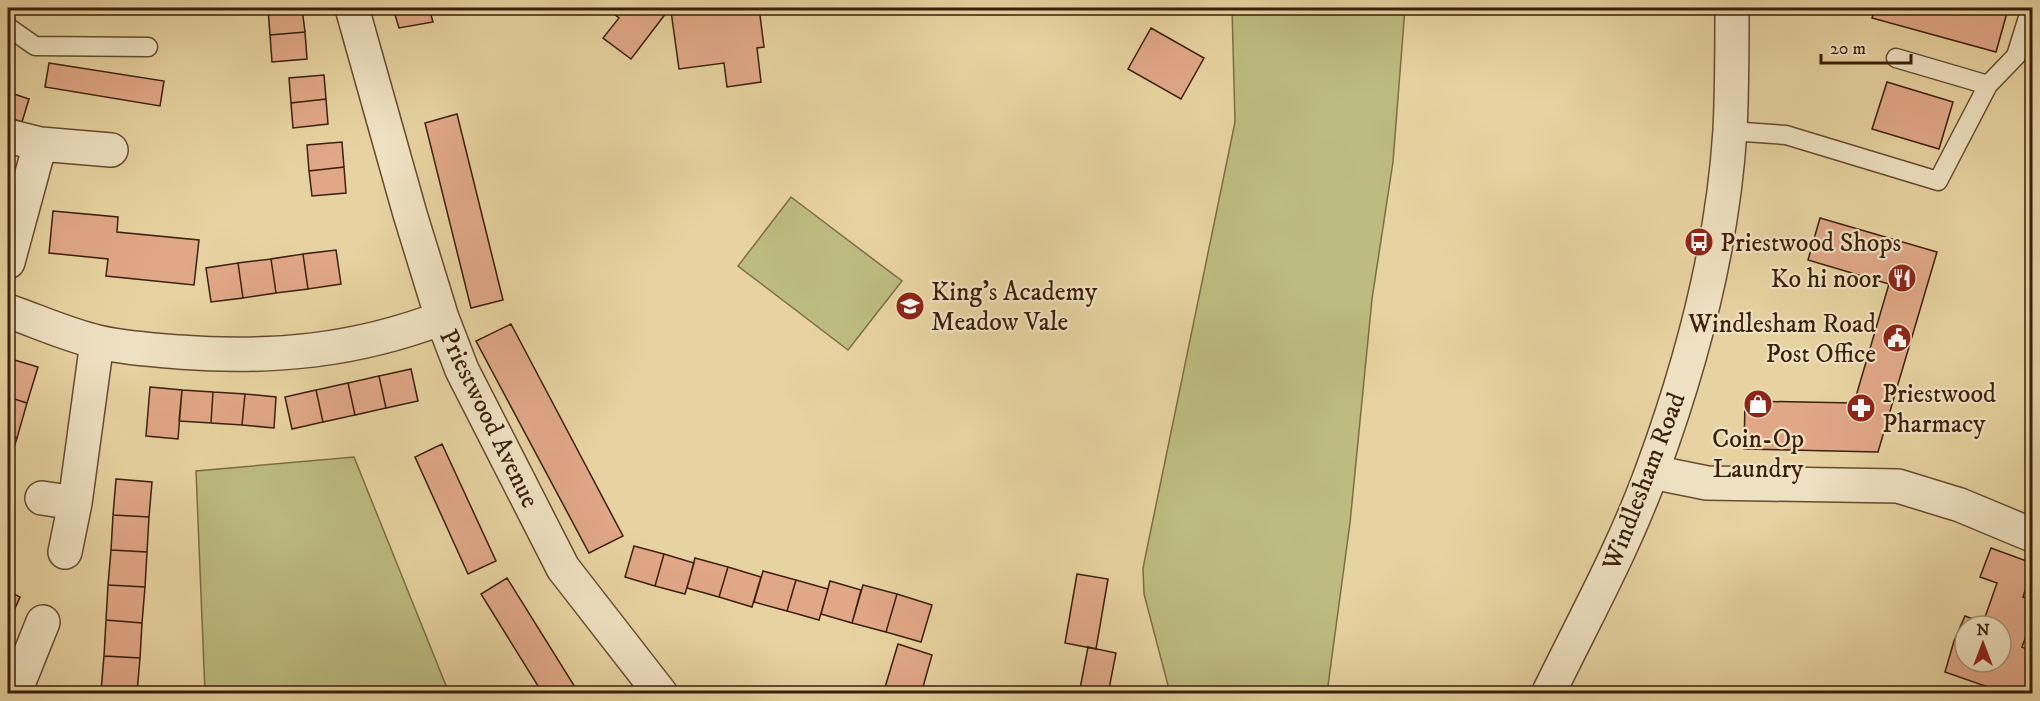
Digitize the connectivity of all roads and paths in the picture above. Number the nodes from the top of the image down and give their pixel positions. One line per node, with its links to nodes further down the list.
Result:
1 (351, 8): 14 (street, Priestwood Avenue)
2 (1732, 8): 8 (street, Windlesham Road)
3 (2031, 8): 7 (lane)
4 (8, 27): 5 (lane)
5 (148, 47)
6 (1896, 58): 7 (lane)
7 (1988, 85): 8 (lane)
8 (1730, 131): 16 (street, Windlesham Road)
9 (8, 135): 10 (street)
10 (40, 144): 11 (street); 12 (street)
11 (111, 150)
12 (8, 262)
13 (8, 310): 15 (street)
14 (442, 318): 15 (street); 23 (street, Priestwood Avenue)
15 (97, 342): 18 (street)
16 (1652, 472): 19 (street); 24 (street, Windlesham Road)
17 (42, 498): 18 (street)
18 (75, 503): 20 (street)
19 (2032, 536)
20 (65, 552)
21 (43, 622): 22 (street)
22 (14, 693)
23 (661, 693)
24 (1548, 693)

